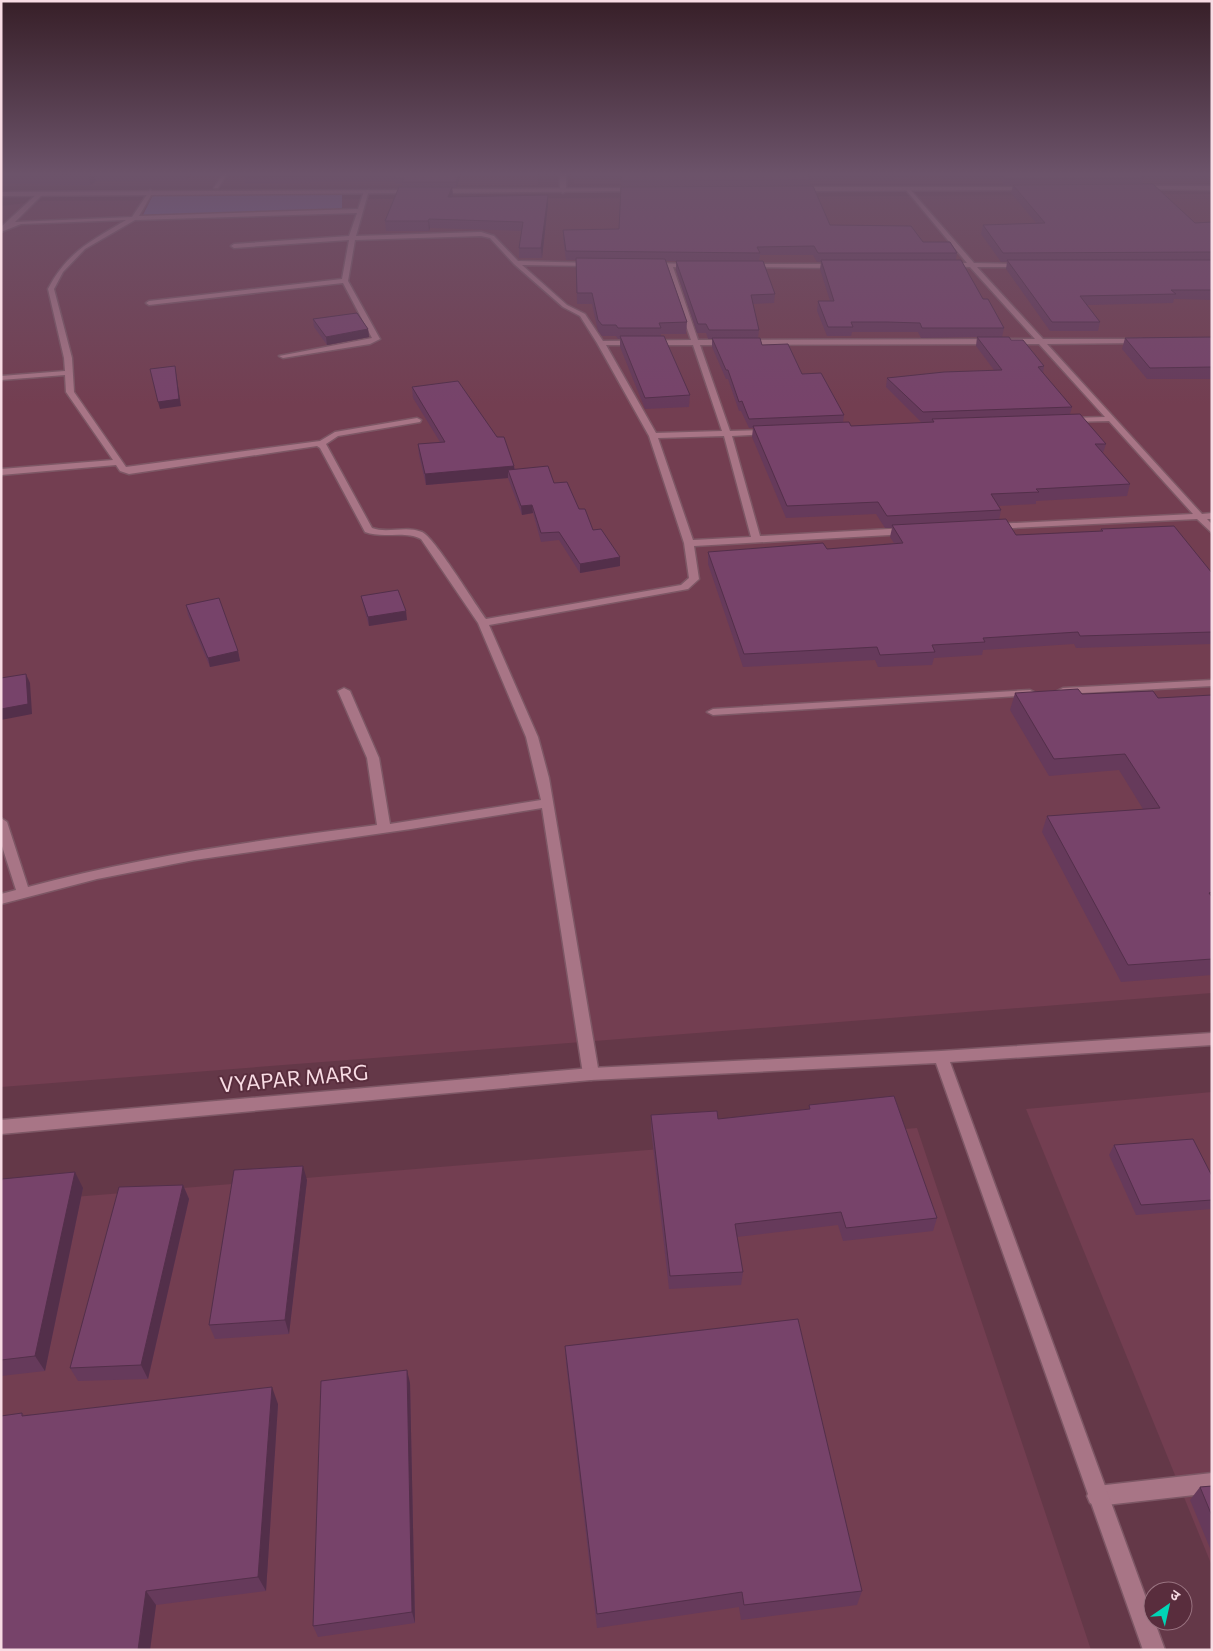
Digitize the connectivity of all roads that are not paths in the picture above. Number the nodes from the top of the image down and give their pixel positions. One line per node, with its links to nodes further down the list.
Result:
1 (81, 250): 22 (street)
2 (350, 250): 15 (street)
3 (504, 250): 5 (street)
4 (959, 250): 14 (street)
5 (516, 263): 6 (street); 19 (street)
6 (602, 264)
7 (640, 265): 9 (street)
8 (1026, 265): 14 (street)
9 (669, 266): 10 (street); 20 (street)
10 (703, 266)
11 (740, 266): 12 (street)
12 (842, 266)
13 (943, 266): 14 (street)
14 (972, 266): 18 (street)
15 (345, 282): 16 (street); 21 (street)
16 (149, 303)
17 (1146, 341): 18 (street)
18 (1042, 342): 20 (street); 24 (street)
19 (602, 344): 20 (street); 29 (street)
20 (694, 344): 28 (street)
21 (283, 356)
22 (68, 373): 23 (street); 31 (street)
23 (1, 378)
24 (1112, 419): 26 (street); 33 (street)
25 (417, 420): 30 (street)
26 (1063, 420)
27 (776, 431): 28 (street)
28 (727, 433): 29 (street); 38 (street)
29 (653, 436): 39 (street)
30 (321, 444): 31 (street); 40 (street)
31 (119, 462): 32 (street)
32 (1, 472)
33 (1199, 516): 34 (street); 35 (street); 36 (street)
34 (1212, 516)
35 (982, 528)
36 (1212, 530)
37 (913, 531): 38 (street)
38 (756, 539): 39 (street)
39 (690, 543): 40 (street)
40 (483, 623): 44 (street)
41 (1212, 683): 43 (street)
42 (344, 691): 46 (street)
43 (713, 712)
44 (548, 803): 46 (street); 51 (street)
45 (1, 822): 47 (street)
46 (384, 828): 47 (street)
47 (24, 892): 48 (street)
48 (1, 899)
49 (1212, 1039): 50 (street, VYAPAR MARG)
50 (941, 1057): 51 (street, VYAPAR MARG); 54 (street)
51 (591, 1074): 52 (street, VYAPAR MARG)
52 (1, 1127)
53 (1212, 1483): 54 (street)
54 (1097, 1496): 55 (street)
55 (1154, 1650)

